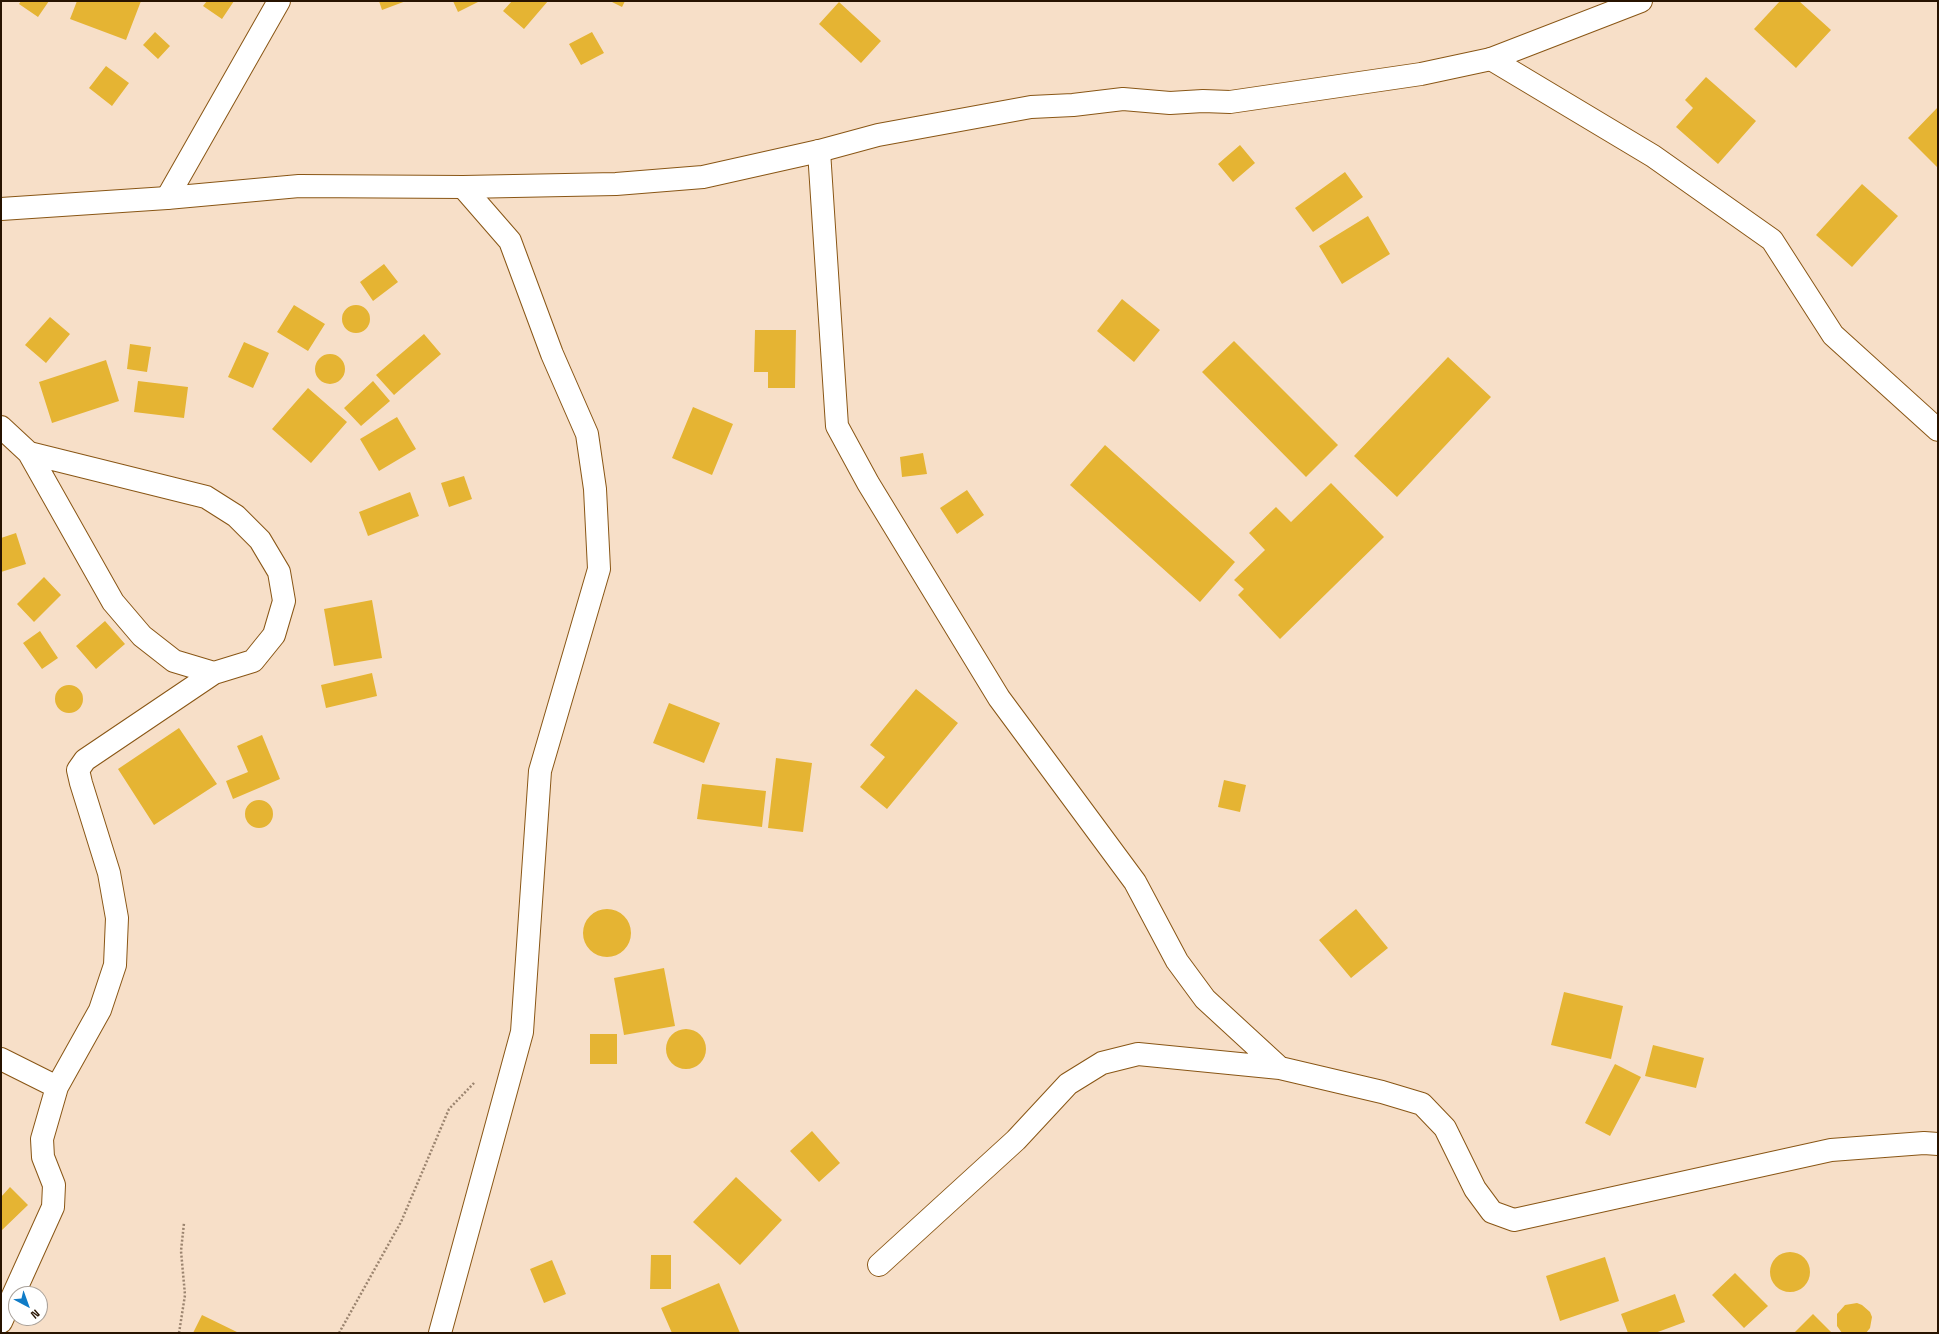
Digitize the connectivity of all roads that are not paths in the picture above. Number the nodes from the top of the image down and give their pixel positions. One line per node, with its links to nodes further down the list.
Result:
1 (279, 1): 6 (street)
2 (1641, 1): 3 (street)
3 (1491, 59): 4 (street); 9 (street)
4 (819, 151): 5 (street); 13 (street)
5 (463, 187): 6 (street); 18 (street)
6 (167, 198): 7 (street)
7 (1, 209)
8 (1, 427): 10 (street)
9 (1938, 430)
10 (29, 453): 11 (street); 11 (street)
11 (214, 673): 14 (street)
12 (1, 1059): 14 (street)
13 (1280, 1068): 15 (street); 16 (street)
14 (57, 1087): 17 (street)
15 (1938, 1144)
16 (879, 1265)
17 (1, 1322)
18 (440, 1333)

